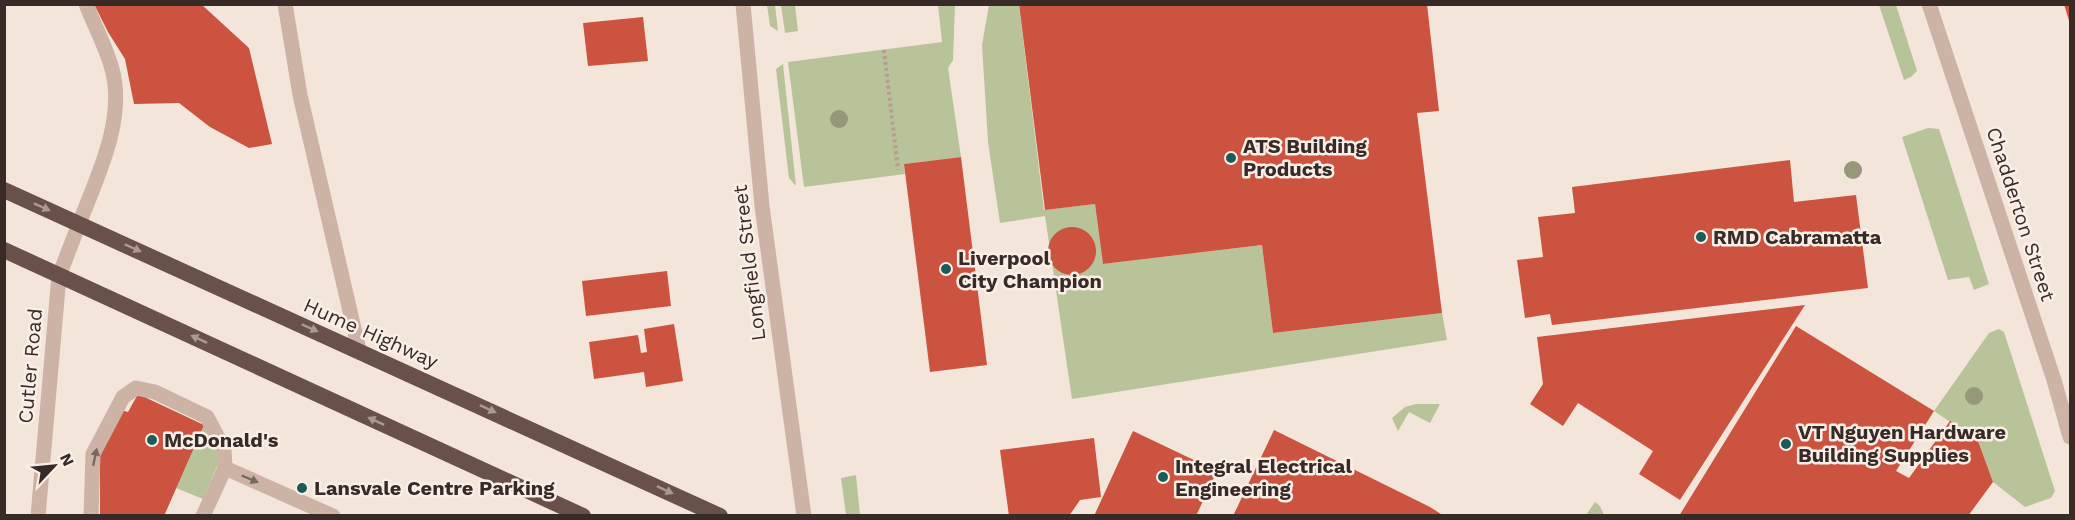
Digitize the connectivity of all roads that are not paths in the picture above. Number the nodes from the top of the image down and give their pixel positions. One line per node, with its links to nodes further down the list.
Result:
1 (86, 4): 6 (street, Cutler Road)
2 (285, 4): 9 (street)
3 (743, 4): 18 (street, Longfield Street)
4 (1929, 4): 10 (street, Chadderton Street)
5 (4, 190): 6 (highway, Hume Highway, one-way to 6)
6 (79, 224): 8 (street, Cutler Road); 9 (highway, Hume Highway, one-way to 9)
7 (4, 250): 8 (highway)
8 (59, 276): 12 (street, Cutler Road); 16 (highway, one-way to 8)
9 (359, 350): 17 (highway, Hume Highway, one-way to 17)
10 (2070, 437)
11 (225, 468): 13 (street, one-way to 11); 14 (street); 15 (street, one-way to 15)
12 (39, 516)
13 (91, 516)
14 (203, 516)
15 (333, 516)
16 (583, 516)
17 (720, 516)
18 (804, 516)

